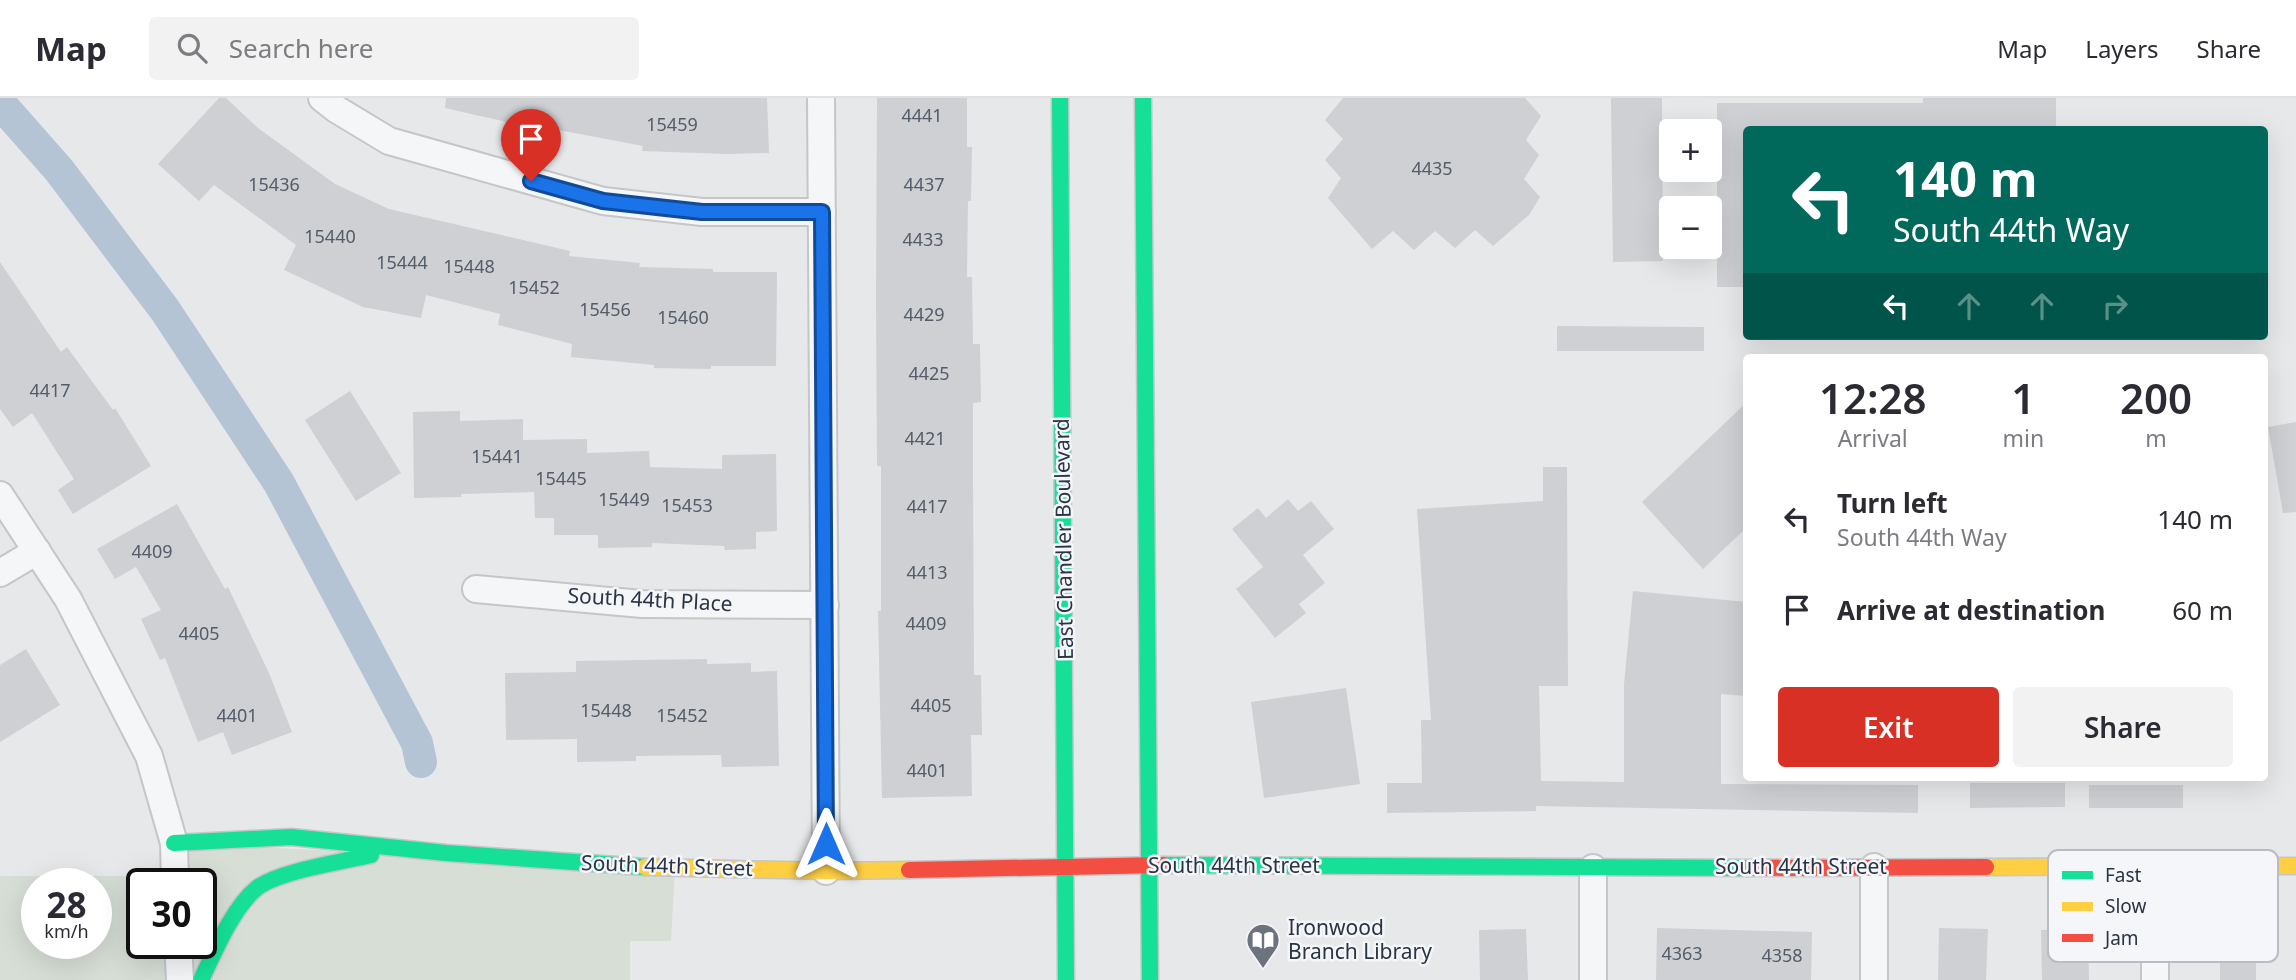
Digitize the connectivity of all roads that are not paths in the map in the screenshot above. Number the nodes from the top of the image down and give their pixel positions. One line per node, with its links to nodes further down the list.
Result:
1 (322, 98): 5 (street)
2 (821, 98): 5 (street)
3 (1060, 98): 16 (street, East Chandler Boulevard)
4 (1143, 98): 13 (street)
5 (822, 212): 10 (street)
6 (0, 495): 7 (street)
7 (37, 551): 8 (street); 11 (street)
8 (0, 573)
9 (476, 589): 10 (street, South 44th Place)
10 (825, 605): 21 (street)
11 (174, 843): 12 (street, South 44th Street); 19 (street)
12 (403, 847): 21 (street, South 44th Street); 25 (street)
13 (1149, 866): 16 (street, South 44th Street); 20 (street, South 44th Street); 27 (street)
14 (2278, 866): 15 (street, South 44th Street)
15 (2296, 866)
16 (1066, 867): 21 (street, South 44th Street); 26 (street, East Chandler Boulevard)
17 (1874, 867): 18 (street, South 44th Street); 20 (street, South 44th Street); 29 (street)
18 (2048, 867)
19 (175, 868)
20 (1593, 868): 28 (street)
21 (826, 871)
22 (179, 959): 24 (street)
23 (2155, 962): 30 (street)
24 (180, 980)
25 (201, 980)
26 (1066, 980)
27 (1150, 980)
28 (1593, 980)
29 (1874, 980)
30 (2155, 980)

